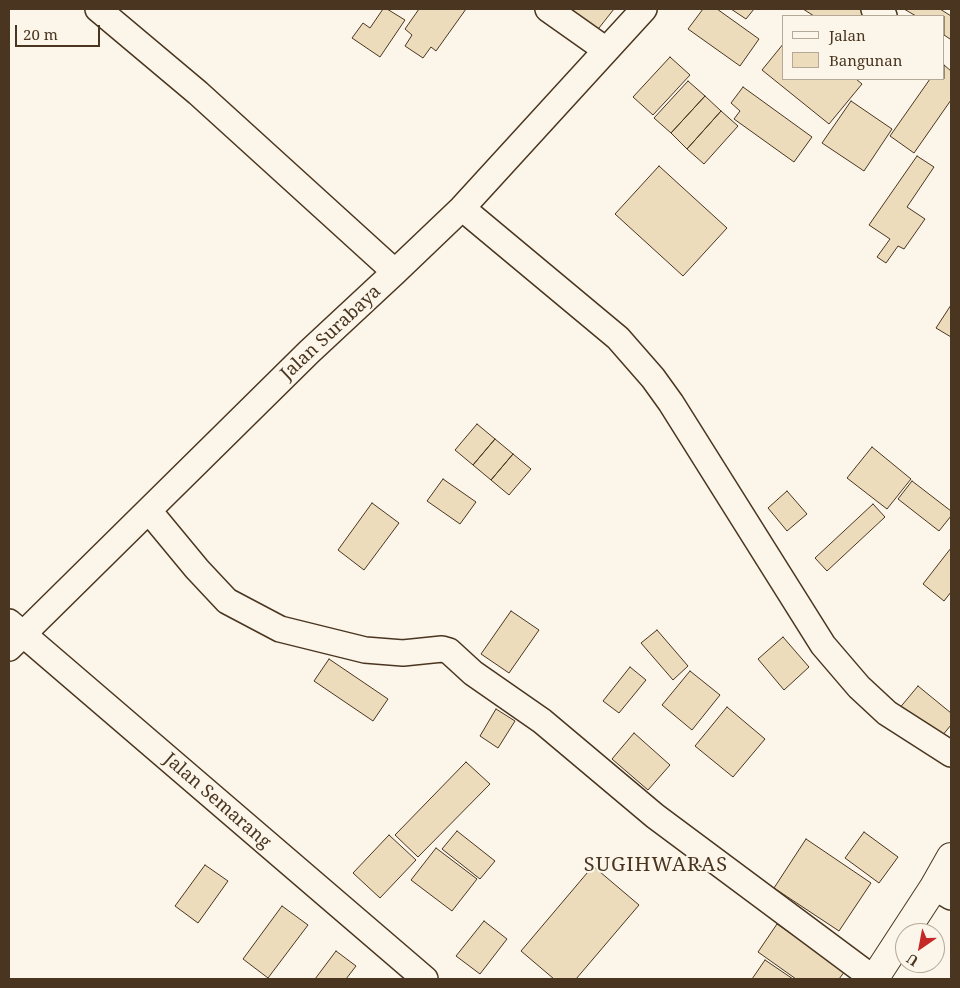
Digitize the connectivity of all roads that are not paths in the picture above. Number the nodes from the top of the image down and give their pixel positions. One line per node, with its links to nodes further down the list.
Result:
1 (98, 9): 6 (street)
2 (548, 9): 4 (street)
3 (644, 9): 4 (street, Jalan Surabaya)
4 (606, 50): 5 (street, Jalan Surabaya)
5 (462, 208): 6 (street, Jalan Surabaya); 9 (street)
6 (395, 272): 7 (street, Jalan Surabaya)
7 (149, 511): 8 (street, Jalan Surabaya); 13 (street)
8 (14, 635): 12 (street, Jalan Semarang)
9 (951, 754)
10 (951, 857): 11 (main road)
11 (943, 892): 13 (main road)
12 (425, 979)
13 (874, 979)

